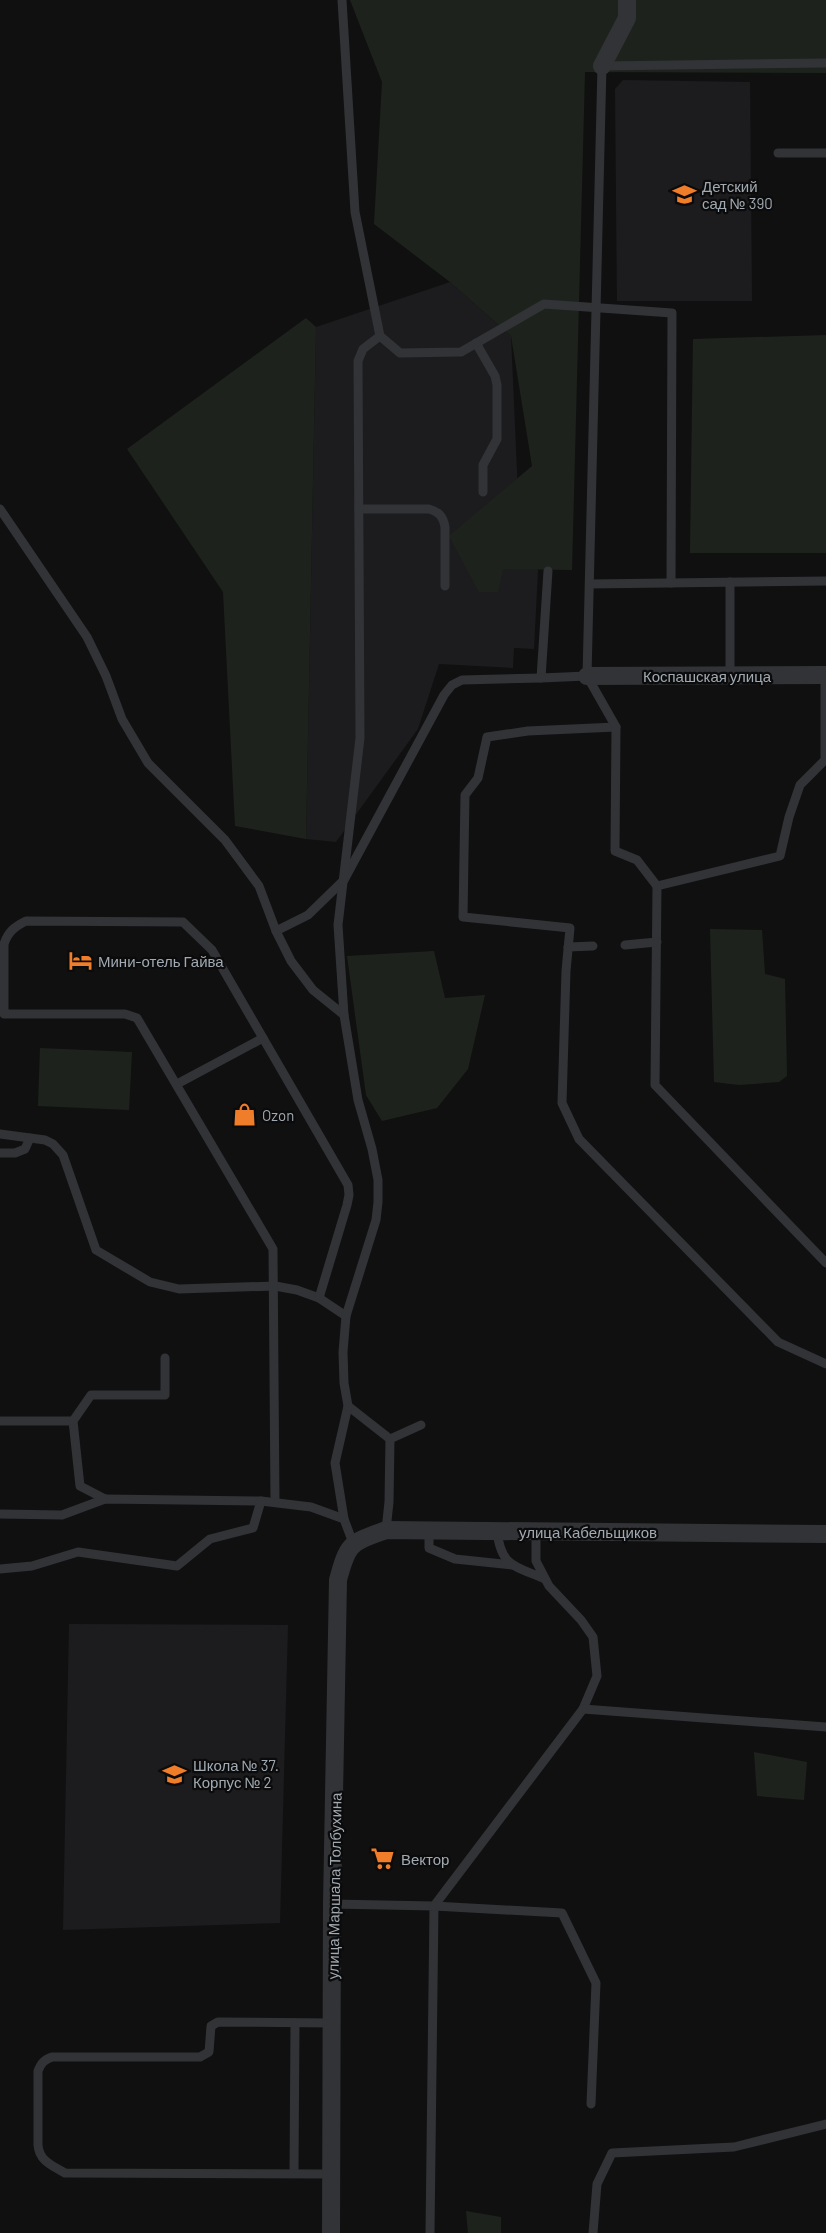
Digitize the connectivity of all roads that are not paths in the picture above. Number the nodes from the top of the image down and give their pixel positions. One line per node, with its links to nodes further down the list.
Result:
1 (342, 0): 8 (lane)
2 (627, 0): 4 (street)
3 (826, 63): 4 (lane)
4 (602, 66): 7 (lane)
5 (778, 153): 6 (lane)
6 (826, 153)
7 (595, 308): 9 (lane); 16 (lane); 17 (lane)
8 (380, 336): 9 (lane); 12 (lane)
9 (476, 343): 10 (lane)
10 (483, 492)
11 (0, 509): 27 (lane)
12 (359, 509): 18 (lane); 25 (lane)
13 (548, 571): 22 (lane)
14 (826, 581): 15 (lane)
15 (730, 582): 16 (lane); 19 (lane)
16 (671, 583): 17 (lane)
17 (590, 584): 21 (lane)
18 (445, 586)
19 (729, 675): 20 (street, Коспашская улица); 21 (street, Коспашская улица)
20 (826, 675): 24 (lane)
21 (587, 676): 22 (lane); 23 (lane)
22 (541, 678): 25 (lane)
23 (616, 727): 26 (lane); 31 (lane)
24 (826, 761): 26 (lane)
25 (344, 880): 27 (lane); 32 (lane)
26 (657, 886): 28 (lane)
27 (276, 931): 32 (lane)
28 (657, 942): 29 (lane); 38 (lane)
29 (625, 945)
30 (593, 946): 31 (lane)
31 (568, 947): 43 (lane)
32 (344, 1015): 41 (lane)
33 (263, 1038): 34 (lane); 34 (lane); 40 (lane)
34 (177, 1084): 39 (lane)
35 (0, 1134): 36 (lane)
36 (30, 1138): 37 (lane); 39 (lane)
37 (0, 1153)
38 (826, 1263)
39 (275, 1286): 40 (lane); 51 (lane)
40 (319, 1298): 41 (lane)
41 (346, 1316): 44 (lane)
42 (165, 1358): 46 (lane)
43 (826, 1364)
44 (348, 1406): 48 (lane); 53 (lane)
45 (0, 1421): 46 (lane)
46 (74, 1421): 49 (lane)
47 (420, 1425): 48 (lane)
48 (390, 1439): 54 (lane)
49 (105, 1499): 50 (lane); 52 (lane)
50 (261, 1501): 51 (lane); 61 (lane)
51 (275, 1501): 53 (lane)
52 (0, 1514)
53 (344, 1519): 59 (lane)
54 (386, 1530): 55 (street, улица Кабельщиков); 59 (street, улица Кабельщиков)
55 (429, 1530): 56 (street, улица Кабельщиков); 60 (lane)
56 (497, 1531): 57 (street, улица Кабельщиков); 60 (lane)
57 (536, 1531): 58 (street, улица Кабельщиков); 62 (lane)
58 (826, 1534)
59 (353, 1543): 65 (street, улица Маршала Толбухина)
60 (512, 1565): 62 (lane)
61 (0, 1569)
62 (545, 1579): 63 (lane)
63 (583, 1709): 64 (lane); 66 (lane)
64 (826, 1727)
65 (333, 1904): 66 (lane); 68 (street, улица Маршала Толбухина)
66 (434, 1906): 69 (lane); 74 (lane)
67 (295, 2023): 68 (lane); 71 (lane); 71 (lane)
68 (332, 2023): 72 (street, улица Маршала Толбухина)
69 (591, 2104)
70 (826, 2124): 75 (lane)
71 (294, 2173): 72 (lane)
72 (332, 2174): 73 (street, улица Маршала Толбухина)
73 (331, 2233)
74 (430, 2233)
75 (593, 2233)

